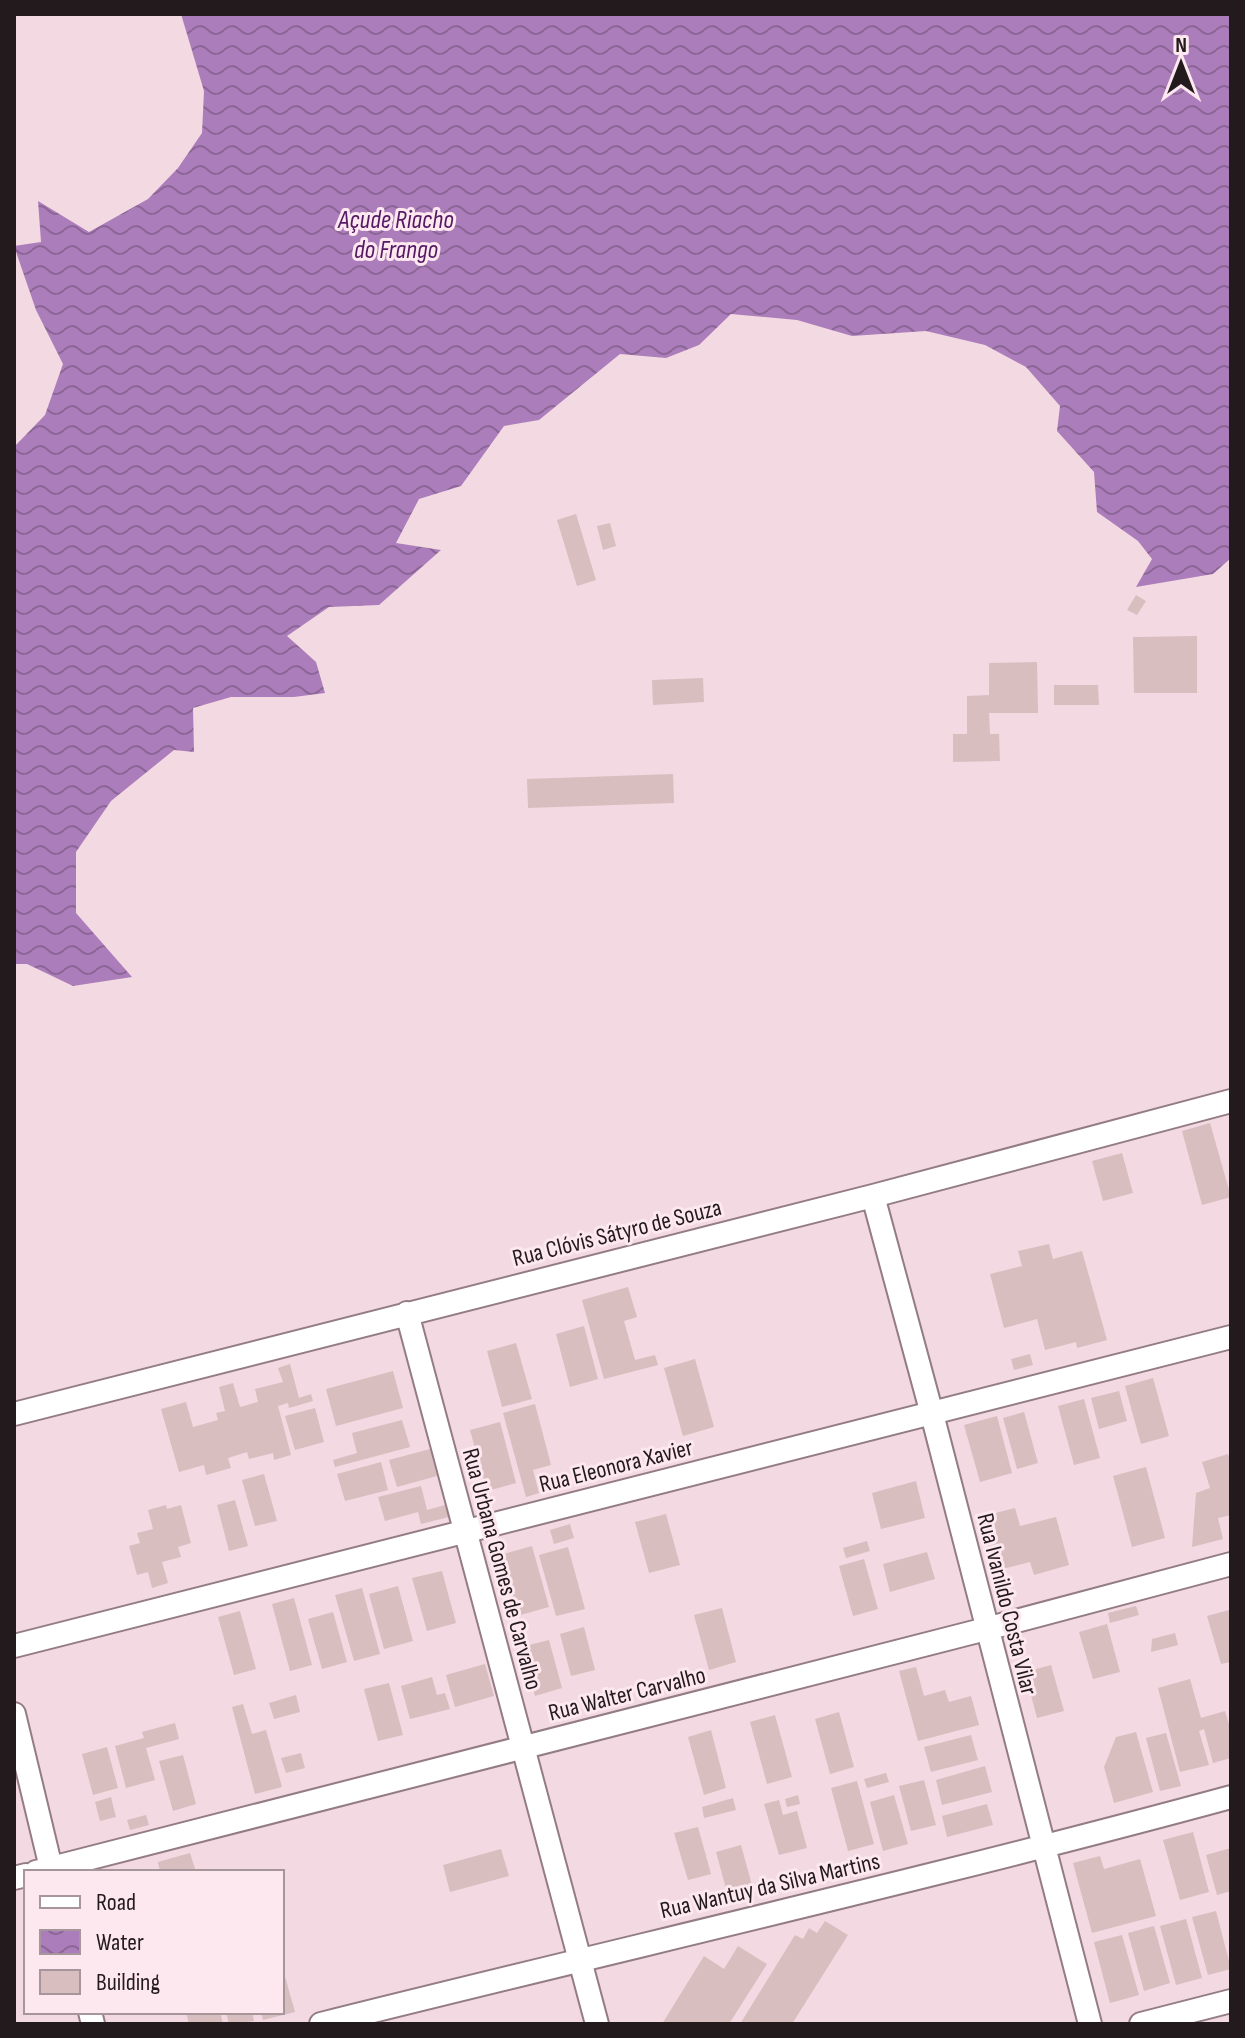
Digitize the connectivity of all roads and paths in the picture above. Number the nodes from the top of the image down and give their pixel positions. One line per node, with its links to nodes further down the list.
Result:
1 (1231, 1101): 2 (street, Rua Clóvis Sátyro de Souza)
2 (873, 1196): 3 (street, Rua Clóvis Sátyro de Souza); 6 (street, Rua Ivanildo Costa Vilar)
3 (407, 1313): 5 (street, Rua Clóvis Sátyro de Souza); 7 (street, Rua Urbana Gomes de Carvalho)
4 (1231, 1337): 6 (street, Rua Eleonora Xavier)
5 (14, 1414)
6 (932, 1414): 7 (street, Rua Eleonora Xavier); 9 (street, Rua Ivanildo Costa Vilar)
7 (466, 1530): 10 (street, Rua Eleonora Xavier); 12 (street, Rua Urbana Gomes de Carvalho)
8 (1231, 1564): 9 (street, Rua Walter Carvalho)
9 (986, 1629): 12 (street, Rua Walter Carvalho); 14 (street, Rua Ivanildo Costa Vilar)
10 (14, 1646)
11 (14, 1714): 15 (street)
12 (521, 1747): 16 (street, Rua Walter Carvalho); 17 (street, Rua Urbana Gomes de Carvalho)
13 (1231, 1797): 14 (street, Rua Wantuy da Silva Martins)
14 (1044, 1848): 17 (street, Rua Wantuy da Silva Martins); 21 (street, Rua Ivanildo Costa Vilar)
15 (46, 1870)
16 (50, 1870)
17 (580, 1959): 19 (street, Rua Wantuy da Silva Martins); 20 (street, Rua Urbana Gomes de Carvalho)
18 (1231, 2001): 22 (street)
19 (321, 2024)
20 (597, 2024)
21 (1090, 2024)
22 (1141, 2024)

